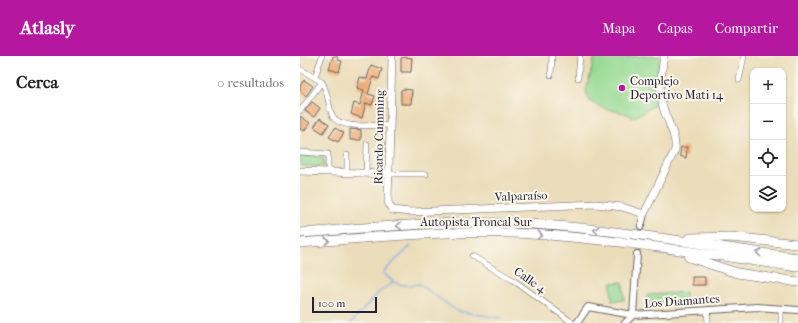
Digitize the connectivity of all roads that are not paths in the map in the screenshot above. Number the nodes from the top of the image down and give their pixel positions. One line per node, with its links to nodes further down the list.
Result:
1 (322, 56): 9 (street)
2 (392, 56): 14 (main road, Ricardo Cumming)
3 (552, 56): 8 (street)
4 (580, 56): 10 (street)
5 (664, 56): 25 (main road)
6 (744, 56): 11 (street)
7 (300, 69): 9 (street)
8 (551, 75)
9 (315, 77): 12 (street)
10 (578, 78)
11 (739, 80)
12 (322, 82): 13 (street); 14 (street)
13 (300, 111)
14 (390, 125): 22 (main road, Ricardo Cumming)
15 (367, 144): 21 (street)
16 (300, 152): 19 (street)
17 (347, 155): 20 (street)
18 (300, 170): 19 (main road)
19 (328, 172): 20 (main road)
20 (347, 172): 21 (main road)
21 (366, 173): 22 (main road)
22 (389, 174): 23 (street); 24 (main road, Ricardo Cumming)
23 (426, 174)
24 (398, 212): 25 (main road, Valparaíso)
25 (644, 214): 26 (street)
26 (641, 226)
27 (300, 233): 28 (highway, Autopista Troncal Sur, one-way to 27)
28 (634, 235): 30 (highway, Autopista Troncal Sur); 34 (highway, Autopista Troncal Sur, one-way to 28)
29 (300, 243): 31 (highway, Autopista Troncal Sur, one-way to 31)
30 (798, 244)
31 (652, 248): 35 (highway, Autopista Troncal Sur); 36 (highway, Autopista Troncal Sur)
32 (637, 254): 40 (street)
33 (472, 256): 41 (street, Calle 4)
34 (798, 258)
35 (798, 267)
36 (798, 282)
37 (781, 309): 38 (street, Los Diamantes); 39 (street, Los Diamantes); 45 (street)
38 (707, 310): 40 (street, Los Diamantes); 44 (street)
39 (798, 310)
40 (633, 315): 42 (street, Los Diamantes); 43 (street)
41 (573, 323)
42 (577, 323)
43 (625, 323)
44 (708, 323)
45 (781, 323)

